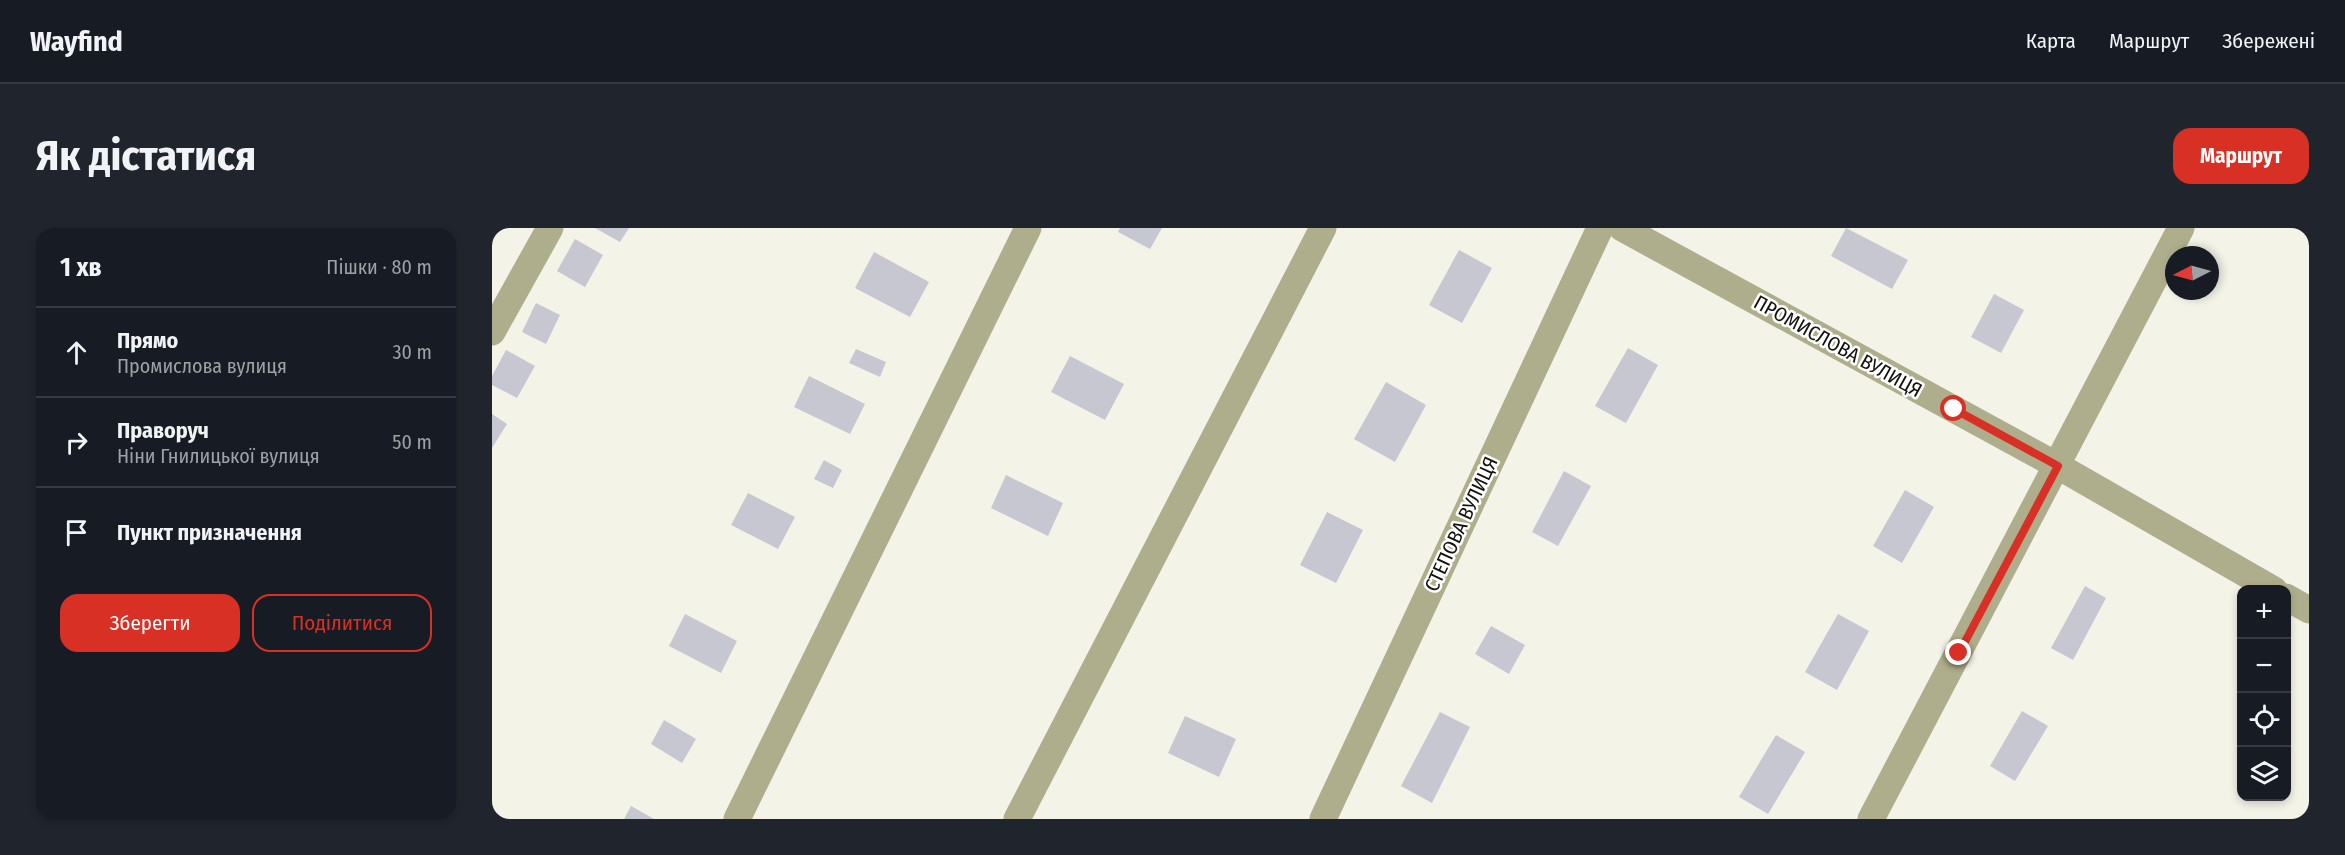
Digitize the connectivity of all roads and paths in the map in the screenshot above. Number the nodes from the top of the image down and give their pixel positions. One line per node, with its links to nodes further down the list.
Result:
1 (550, 228): 7 (street)
2 (1028, 228): 12 (street)
3 (1323, 228): 13 (street)
4 (1600, 228): 14 (street, СТЕПОВА ВУЛИЦЯ)
5 (1622, 228): 8 (street, ПРОМИСЛОВА ВУЛИЦЯ)
6 (2181, 228): 8 (street)
7 (492, 332)
8 (2058, 466): 9 (street, ПРОМИСЛОВА ВУЛИЦЯ); 15 (street)
9 (2265, 585)
10 (2291, 600): 11 (street)
11 (2309, 609)
12 (737, 819)
13 (1017, 819)
14 (1323, 819)
15 (1871, 819)

